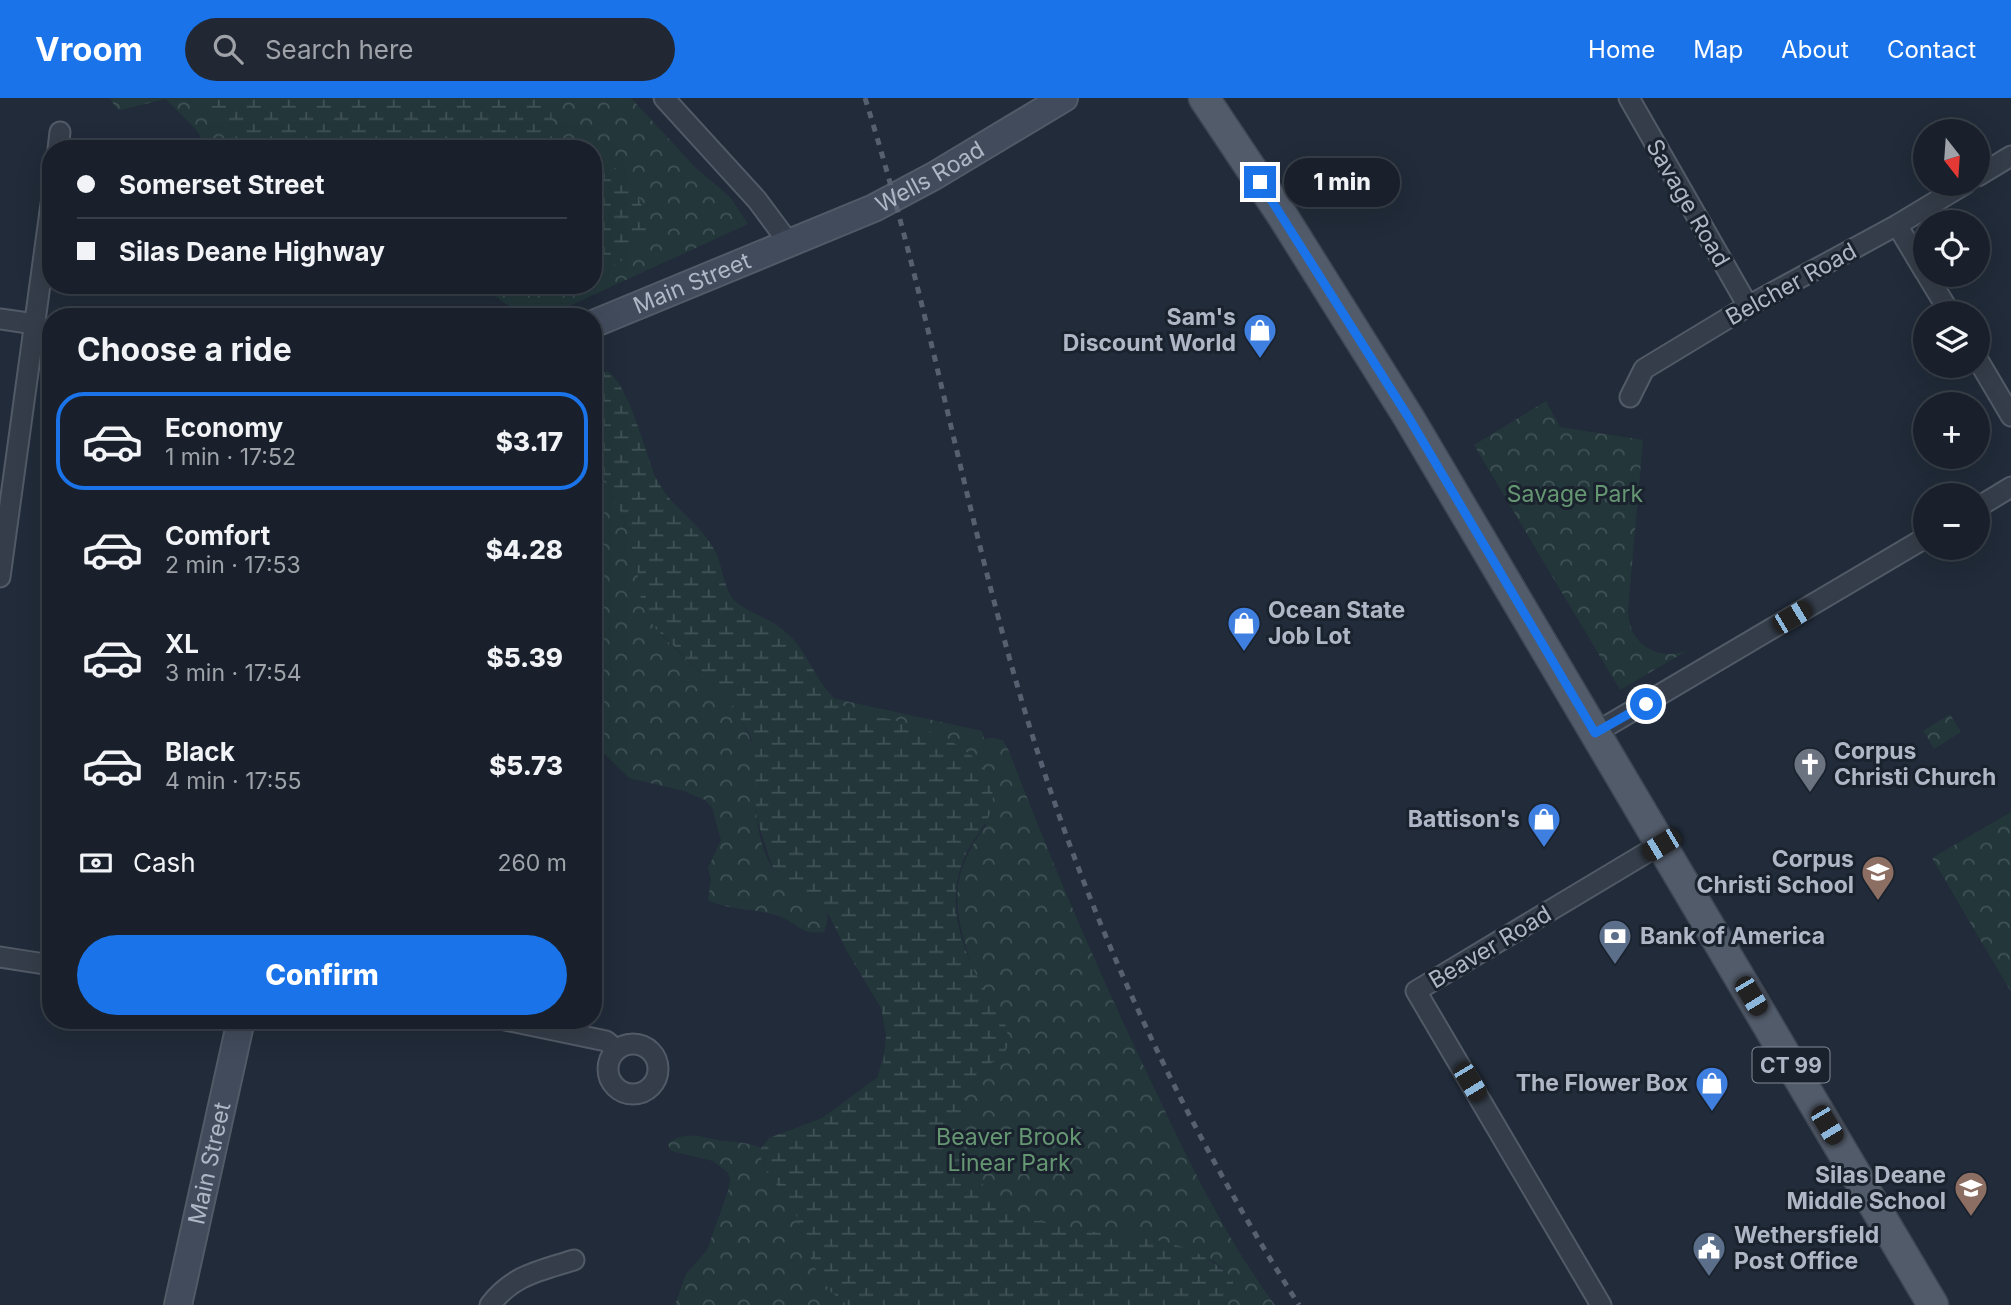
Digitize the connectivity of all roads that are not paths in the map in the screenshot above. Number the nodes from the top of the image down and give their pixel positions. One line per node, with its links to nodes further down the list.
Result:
1 (664, 98): 9 (street)
2 (1064, 98): 9 (street, Wells Road)
3 (1204, 98): 23 (main road, CT 99)
4 (1629, 98): 12 (street, Savage Road)
5 (2011, 156): 6 (street)
6 (1990, 169)
7 (1945, 196): 8 (street, Belcher Road)
8 (1897, 225): 10 (street); 12 (street, Belcher Road)
9 (789, 243): 14 (street, Main Street)
10 (1913, 251)
11 (42, 272): 15 (street)
12 (1748, 306): 17 (street, Belcher Road)
13 (0, 319): 15 (street)
14 (602, 320)
15 (35, 324): 22 (street)
16 (1989, 378): 18 (street)
17 (1630, 397)
18 (2011, 415)
19 (2011, 487): 20 (street)
20 (1990, 500)
21 (1913, 545): 23 (street)
22 (0, 577)
23 (1595, 733): 24 (main road, CT 99)
24 (1661, 845): 33 (street, Beaver Road); 34 (main road, CT 99)
25 (0, 957): 26 (street)
26 (42, 964)
27 (239, 1029): 31 (street, Main Street)
28 (548, 1029): 29 (street)
29 (617, 1050)
30 (573, 1260): 32 (street)
31 (178, 1305)
32 (490, 1305)
33 (1601, 1305)
34 (1933, 1305)

